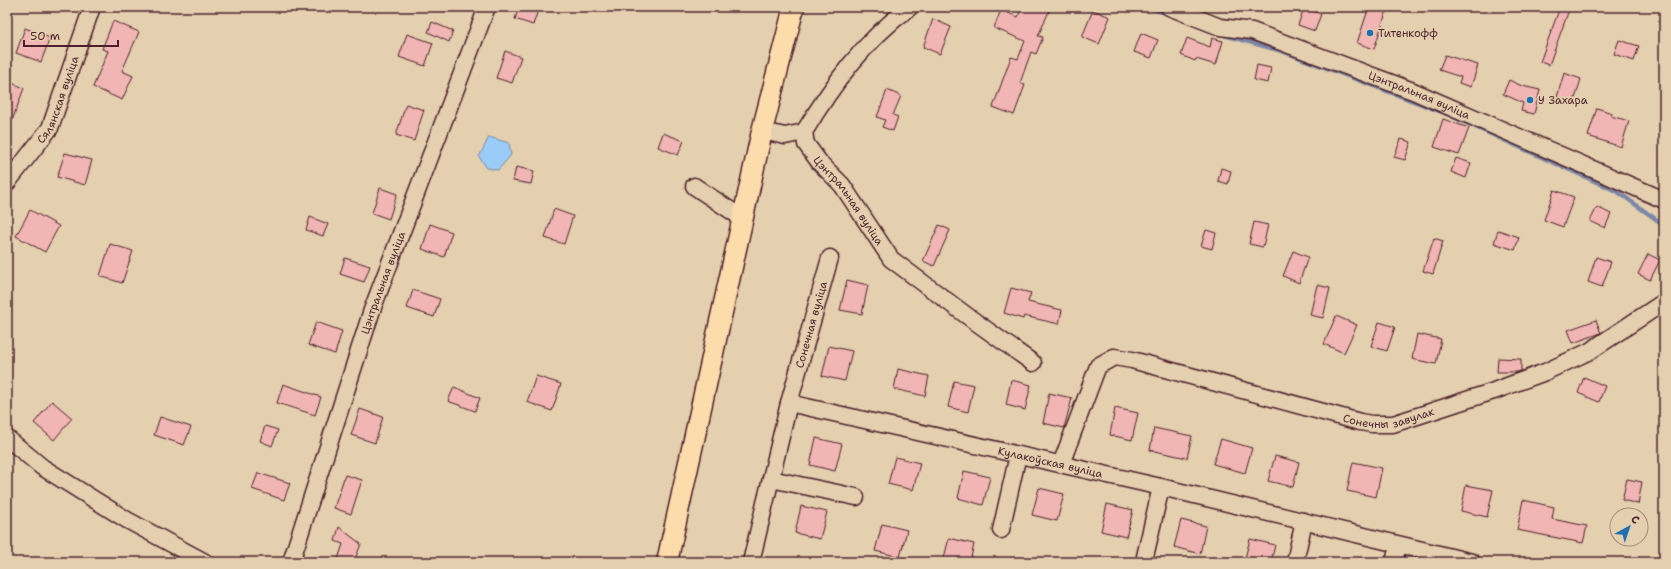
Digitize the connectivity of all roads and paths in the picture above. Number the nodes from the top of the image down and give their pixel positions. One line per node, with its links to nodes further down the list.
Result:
1 (92, 7): 8 (street, Сялянская вуліца)
2 (487, 7): 27 (street, Цэнтральная вуліца)
3 (794, 7): 6 (main road)
4 (1169, 7): 10 (street, Цэнтральная вуліца)
5 (904, 8): 7 (street)
6 (762, 131): 7 (street); 11 (main road)
7 (804, 132): 14 (street, Цэнтральная вуліца)
8 (7, 183)
9 (694, 186): 11 (street)
10 (1664, 200)
11 (742, 218): 28 (main road)
12 (830, 258): 15 (street, Сонечная вуліца)
13 (1664, 302): 18 (street, Сонечны завулак)
14 (1033, 363)
15 (790, 397): 17 (street, Кулакоўская вуліца); 19 (street)
16 (7, 438): 26 (street)
17 (1018, 455): 18 (street, Кулакоўская вуліца); 23 (street)
18 (1063, 459): 20 (street, Кулакоўская вуліца)
19 (771, 479): 21 (street); 29 (street)
20 (1161, 487): 22 (street, Кулакоўская вуліца); 25 (street)
21 (856, 497)
22 (1304, 521): 24 (street, Кулакоўская вуліца); 30 (street)
23 (1001, 530)
24 (1398, 545): 31 (street); 32 (street, Кулакоўская вуліца)
25 (1144, 561)
26 (205, 562)
27 (291, 562)
28 (667, 562)
29 (751, 562)
30 (1295, 562)
31 (1394, 562)
32 (1472, 562)

